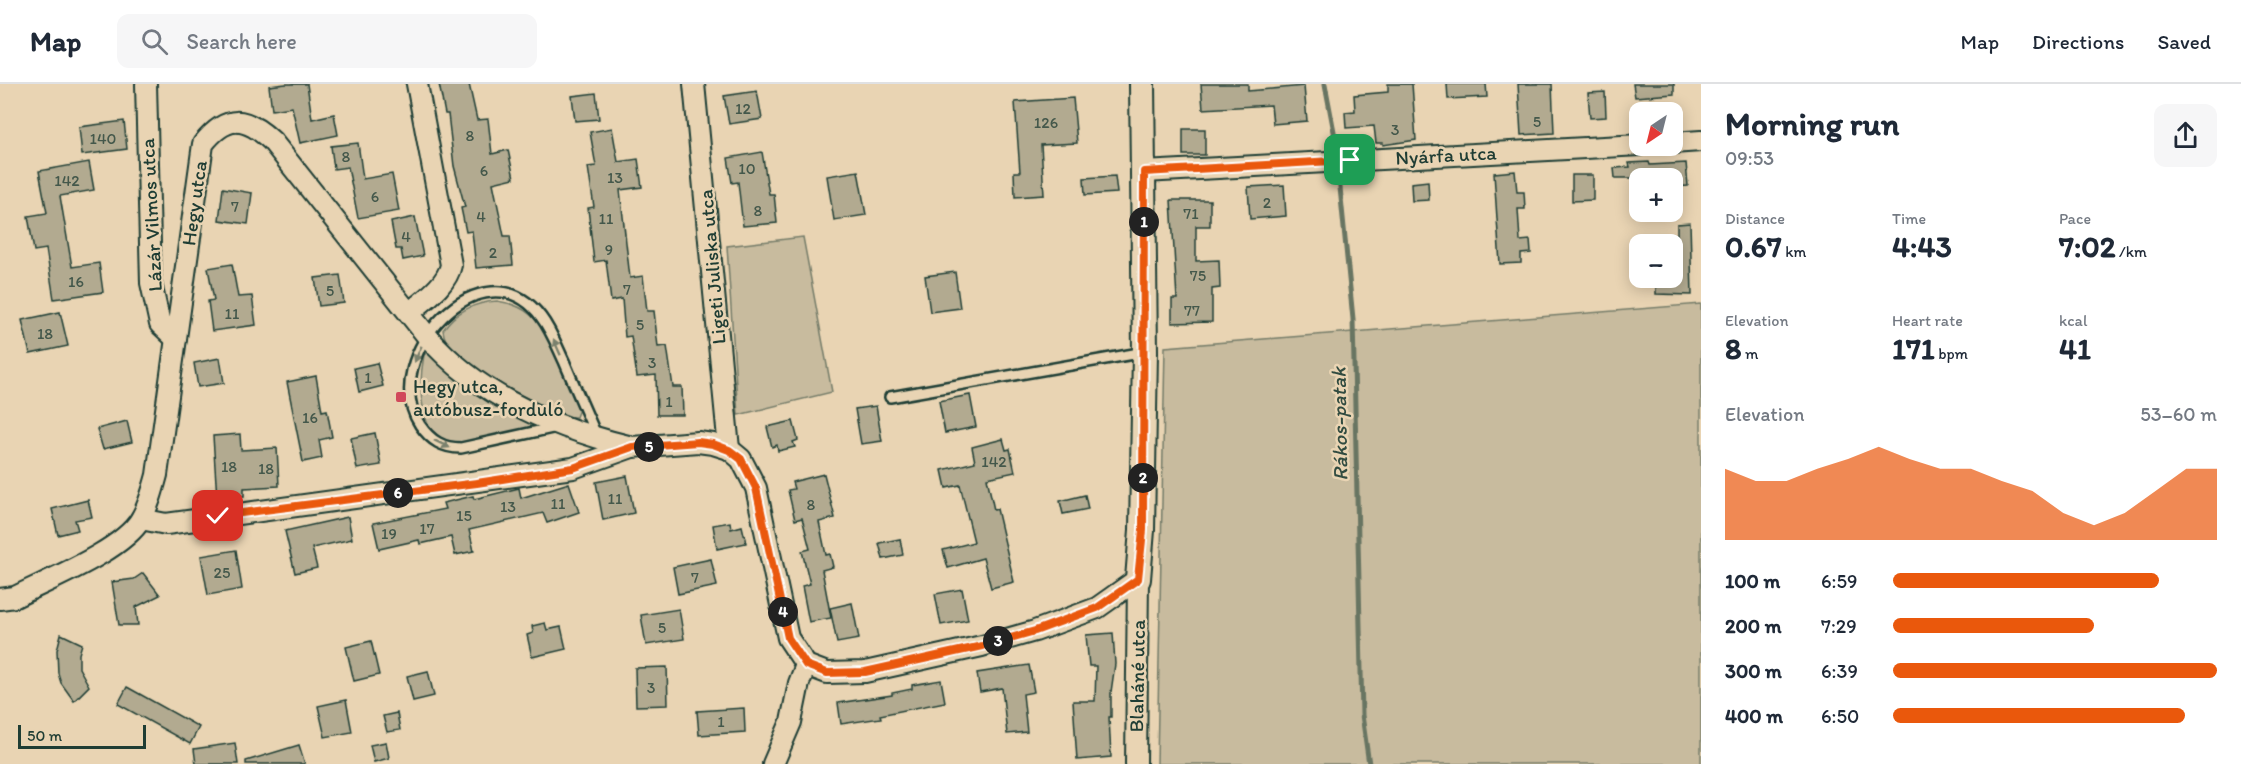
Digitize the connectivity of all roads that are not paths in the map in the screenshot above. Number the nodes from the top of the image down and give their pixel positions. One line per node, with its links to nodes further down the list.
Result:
1 (146, 84): 11 (street, Lázár Vilmos utca)
2 (417, 84): 9 (street)
3 (694, 84): 17 (street, Ligeti Juliska utca)
4 (1142, 84): 8 (street, Blaháné utca)
5 (1701, 141): 6 (street)
6 (1683, 142)
7 (1629, 146): 8 (street, Nyárfa utca)
8 (1144, 172): 12 (street, Blaháné utca)
9 (409, 313): 10 (street, Hegy utca); 11 (street, Hegy utca)
10 (427, 336): 14 (street, Hegy utca); 14 (lane, one-way to 14); 15 (lane, one-way to 10)
11 (176, 339): 18 (street, Hegy utca)
12 (1145, 352): 13 (lane); 19 (street, Blaháné utca)
13 (890, 397)
14 (562, 426): 15 (street, Hegy utca)
15 (598, 439): 16 (street, Hegy utca)
16 (632, 447): 17 (street); 18 (street)
17 (729, 450): 21 (street)
18 (141, 519): 20 (street, Hegy utca)
19 (1138, 579): 21 (street); 23 (street, Blaháné utca)
20 (0, 599)
21 (806, 665): 22 (street)
22 (773, 764)
23 (1136, 764)

